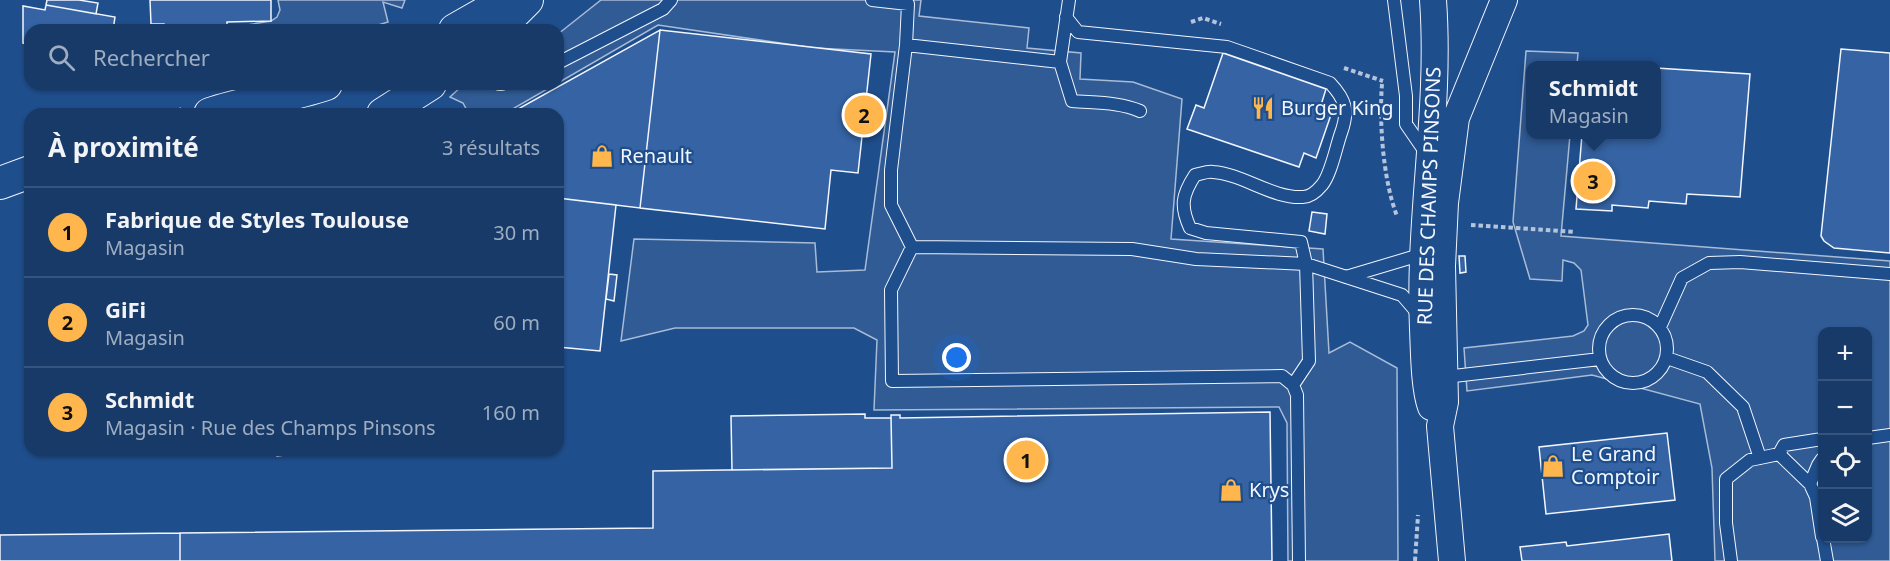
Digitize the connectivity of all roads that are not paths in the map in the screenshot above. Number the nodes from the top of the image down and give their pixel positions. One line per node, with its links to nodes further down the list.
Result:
1 (500, 0): 10 (street)
2 (527, 0): 11 (street)
3 (671, 0): 13 (lane)
4 (872, 0): 12 (lane)
5 (1069, 0): 9 (lane)
6 (1394, 0): 20 (lane)
7 (1433, 0): 20 (street, RUE DES CHAMPS PINSONS)
8 (1504, 0): 32 (street, RUE DES CHAMPS PINSONS)
9 (1066, 17): 14 (lane); 25 (lane)
10 (477, 24)
11 (480, 24)
12 (906, 45): 14 (lane); 23 (lane)
13 (564, 60)
14 (1060, 62): 19 (lane)
15 (306, 90): 17 (street)
16 (421, 90): 18 (street)
17 (227, 108)
18 (392, 108)
19 (1140, 111)
20 (1430, 159): 24 (street, RUE DES CHAMPS PINSONS)
21 (24, 174): 22 (street)
22 (0, 183)
23 (912, 247): 25 (lane); 33 (lane)
24 (1423, 254): 27 (lane); 28 (street, RUE DES CHAMPS PINSONS)
25 (1306, 264): 27 (lane); 33 (lane)
26 (1890, 274): 29 (lane)
27 (1346, 277): 28 (lane)
28 (1423, 318): 34 (street, RUE DES CHAMPS PINSONS)
29 (1660, 327): 30 (lane); 31 (lane)
30 (1667, 358): 31 (lane); 39 (lane)
31 (1600, 359): 32 (lane)
32 (1445, 377): 34 (street, RUE DES CHAMPS PINSONS)
33 (1293, 385): 45 (lane)
34 (1440, 426): 44 (street, RUE DES CHAMPS PINSONS)
35 (1890, 435): 36 (lane)
36 (1872, 437)
37 (1818, 440): 38 (lane)
38 (1779, 454): 39 (lane); 41 (lane)
39 (1760, 458): 46 (lane)
40 (1818, 465): 41 (lane)
41 (1810, 484): 42 (lane)
42 (1818, 509)
43 (1824, 543): 47 (lane)
44 (1450, 557)
45 (1299, 561)
46 (1731, 561)
47 (1827, 561)

